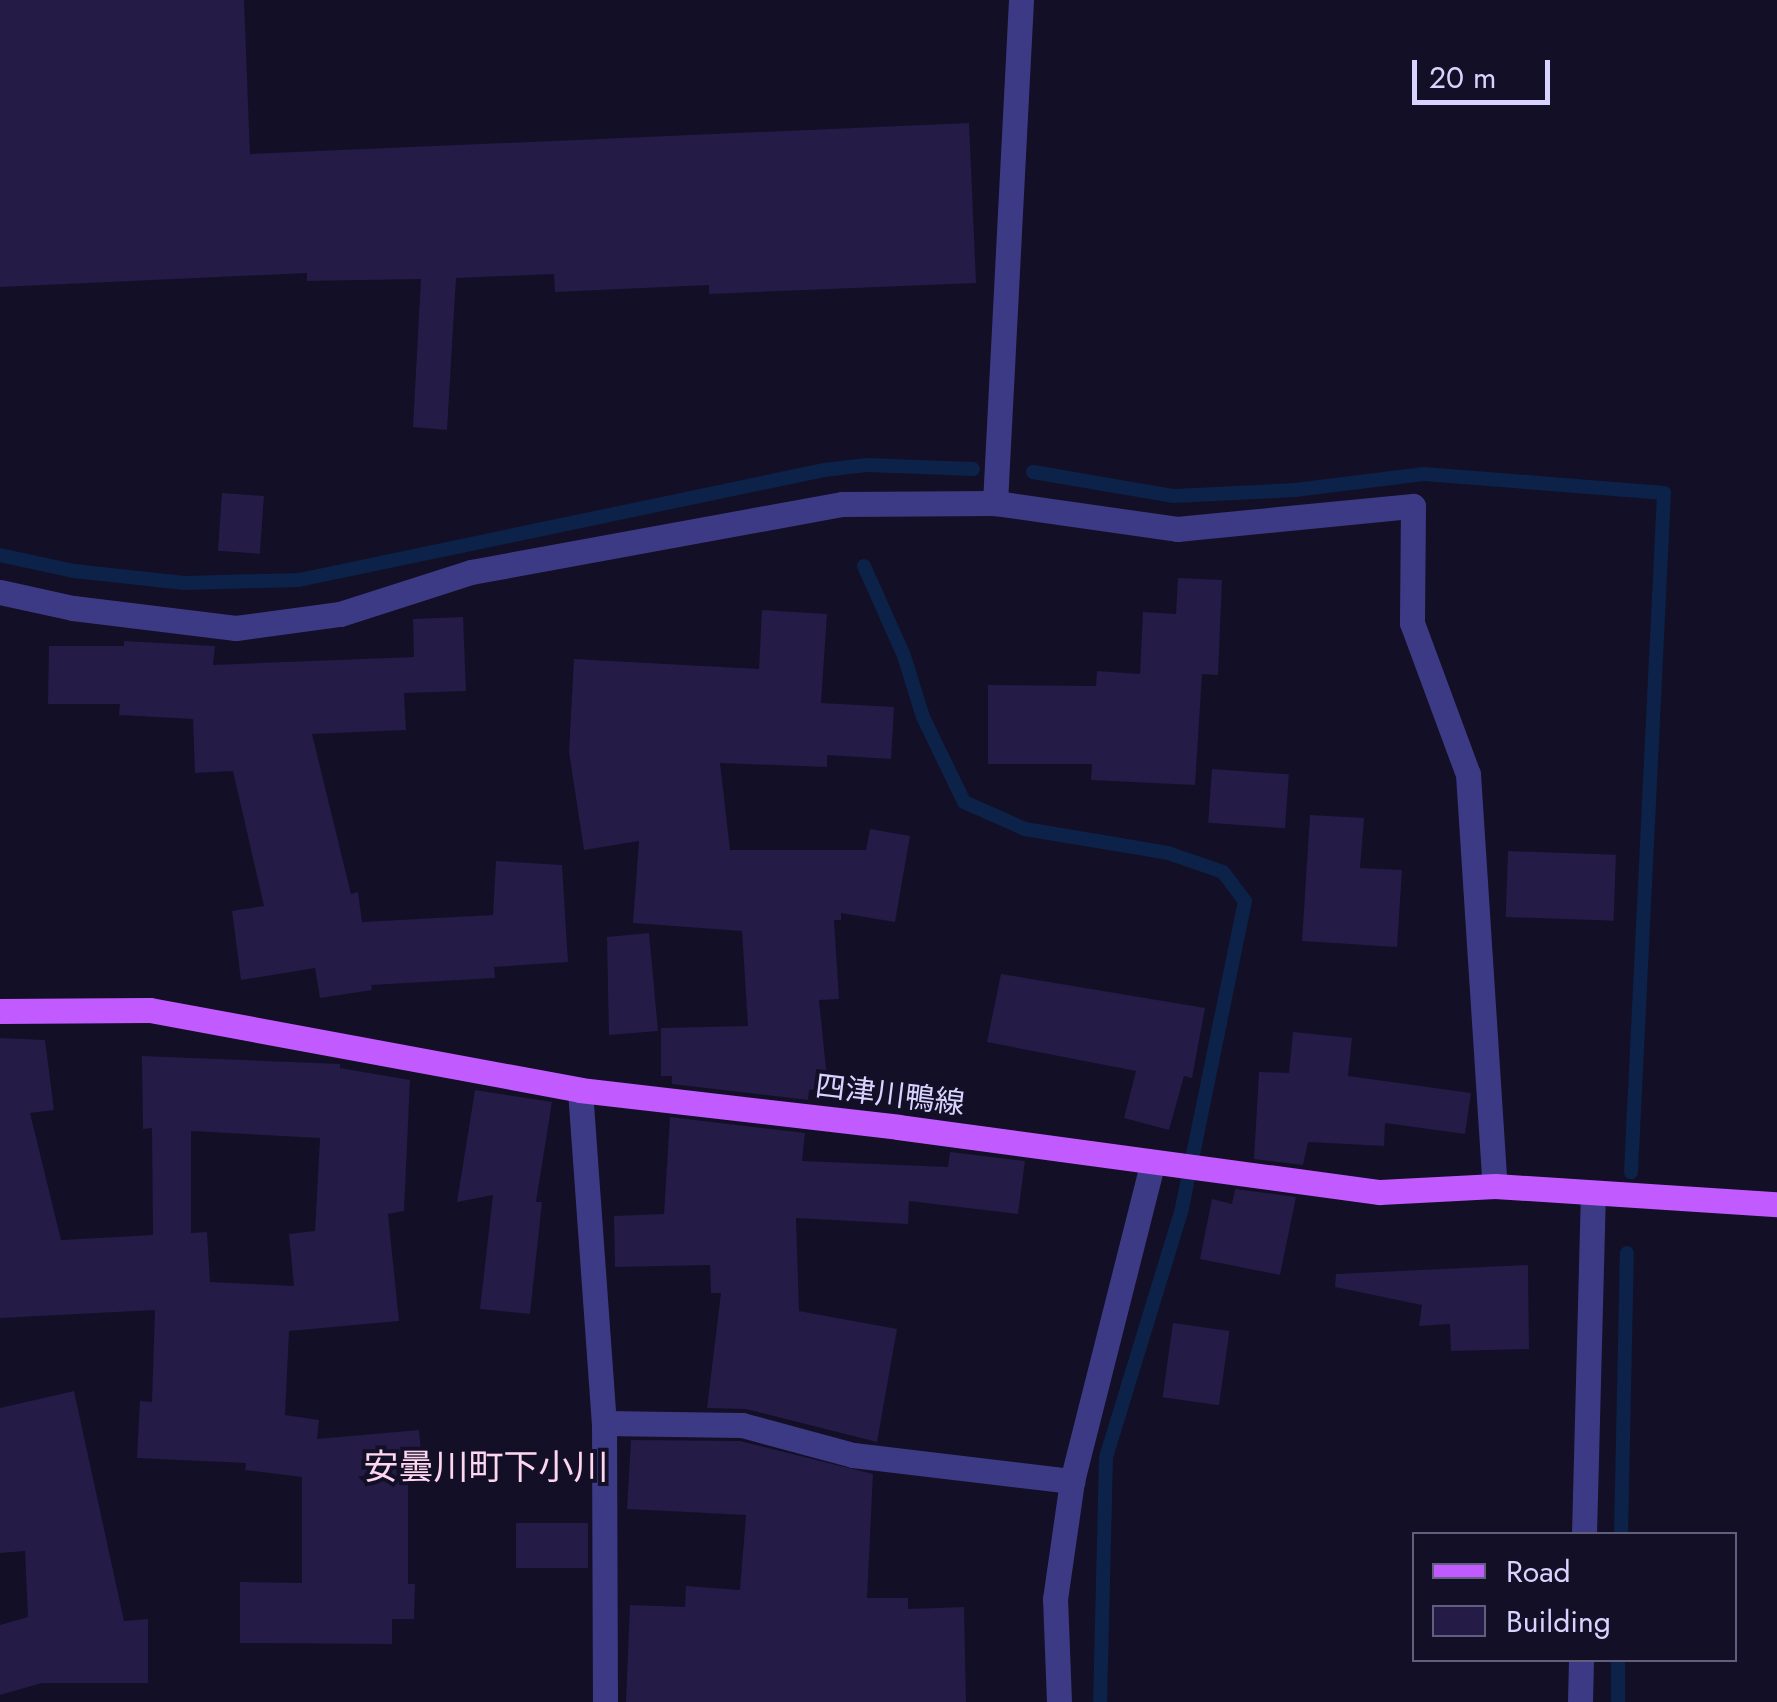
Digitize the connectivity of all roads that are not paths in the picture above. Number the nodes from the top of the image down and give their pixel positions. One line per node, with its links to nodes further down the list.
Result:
1 (1021, 0): 2 (street)
2 (995, 502): 3 (street); 7 (street)
3 (0, 592)
4 (0, 1010): 5 (main road, 四津川鴨線)
5 (580, 1090): 6 (main road, 四津川鴨線); 10 (street)
6 (1159, 1166): 7 (main road, 四津川鴨線); 11 (street)
7 (1495, 1186): 8 (main road, 四津川鴨線)
8 (1593, 1194): 9 (main road, 四津川鴨線); 12 (street)
9 (1777, 1204)
10 (604, 1423): 11 (street); 14 (street)
11 (1072, 1481): 15 (street)
12 (1584, 1532)
13 (1582, 1662): 16 (street)
14 (605, 1702)
15 (1059, 1702)
16 (1580, 1702)

